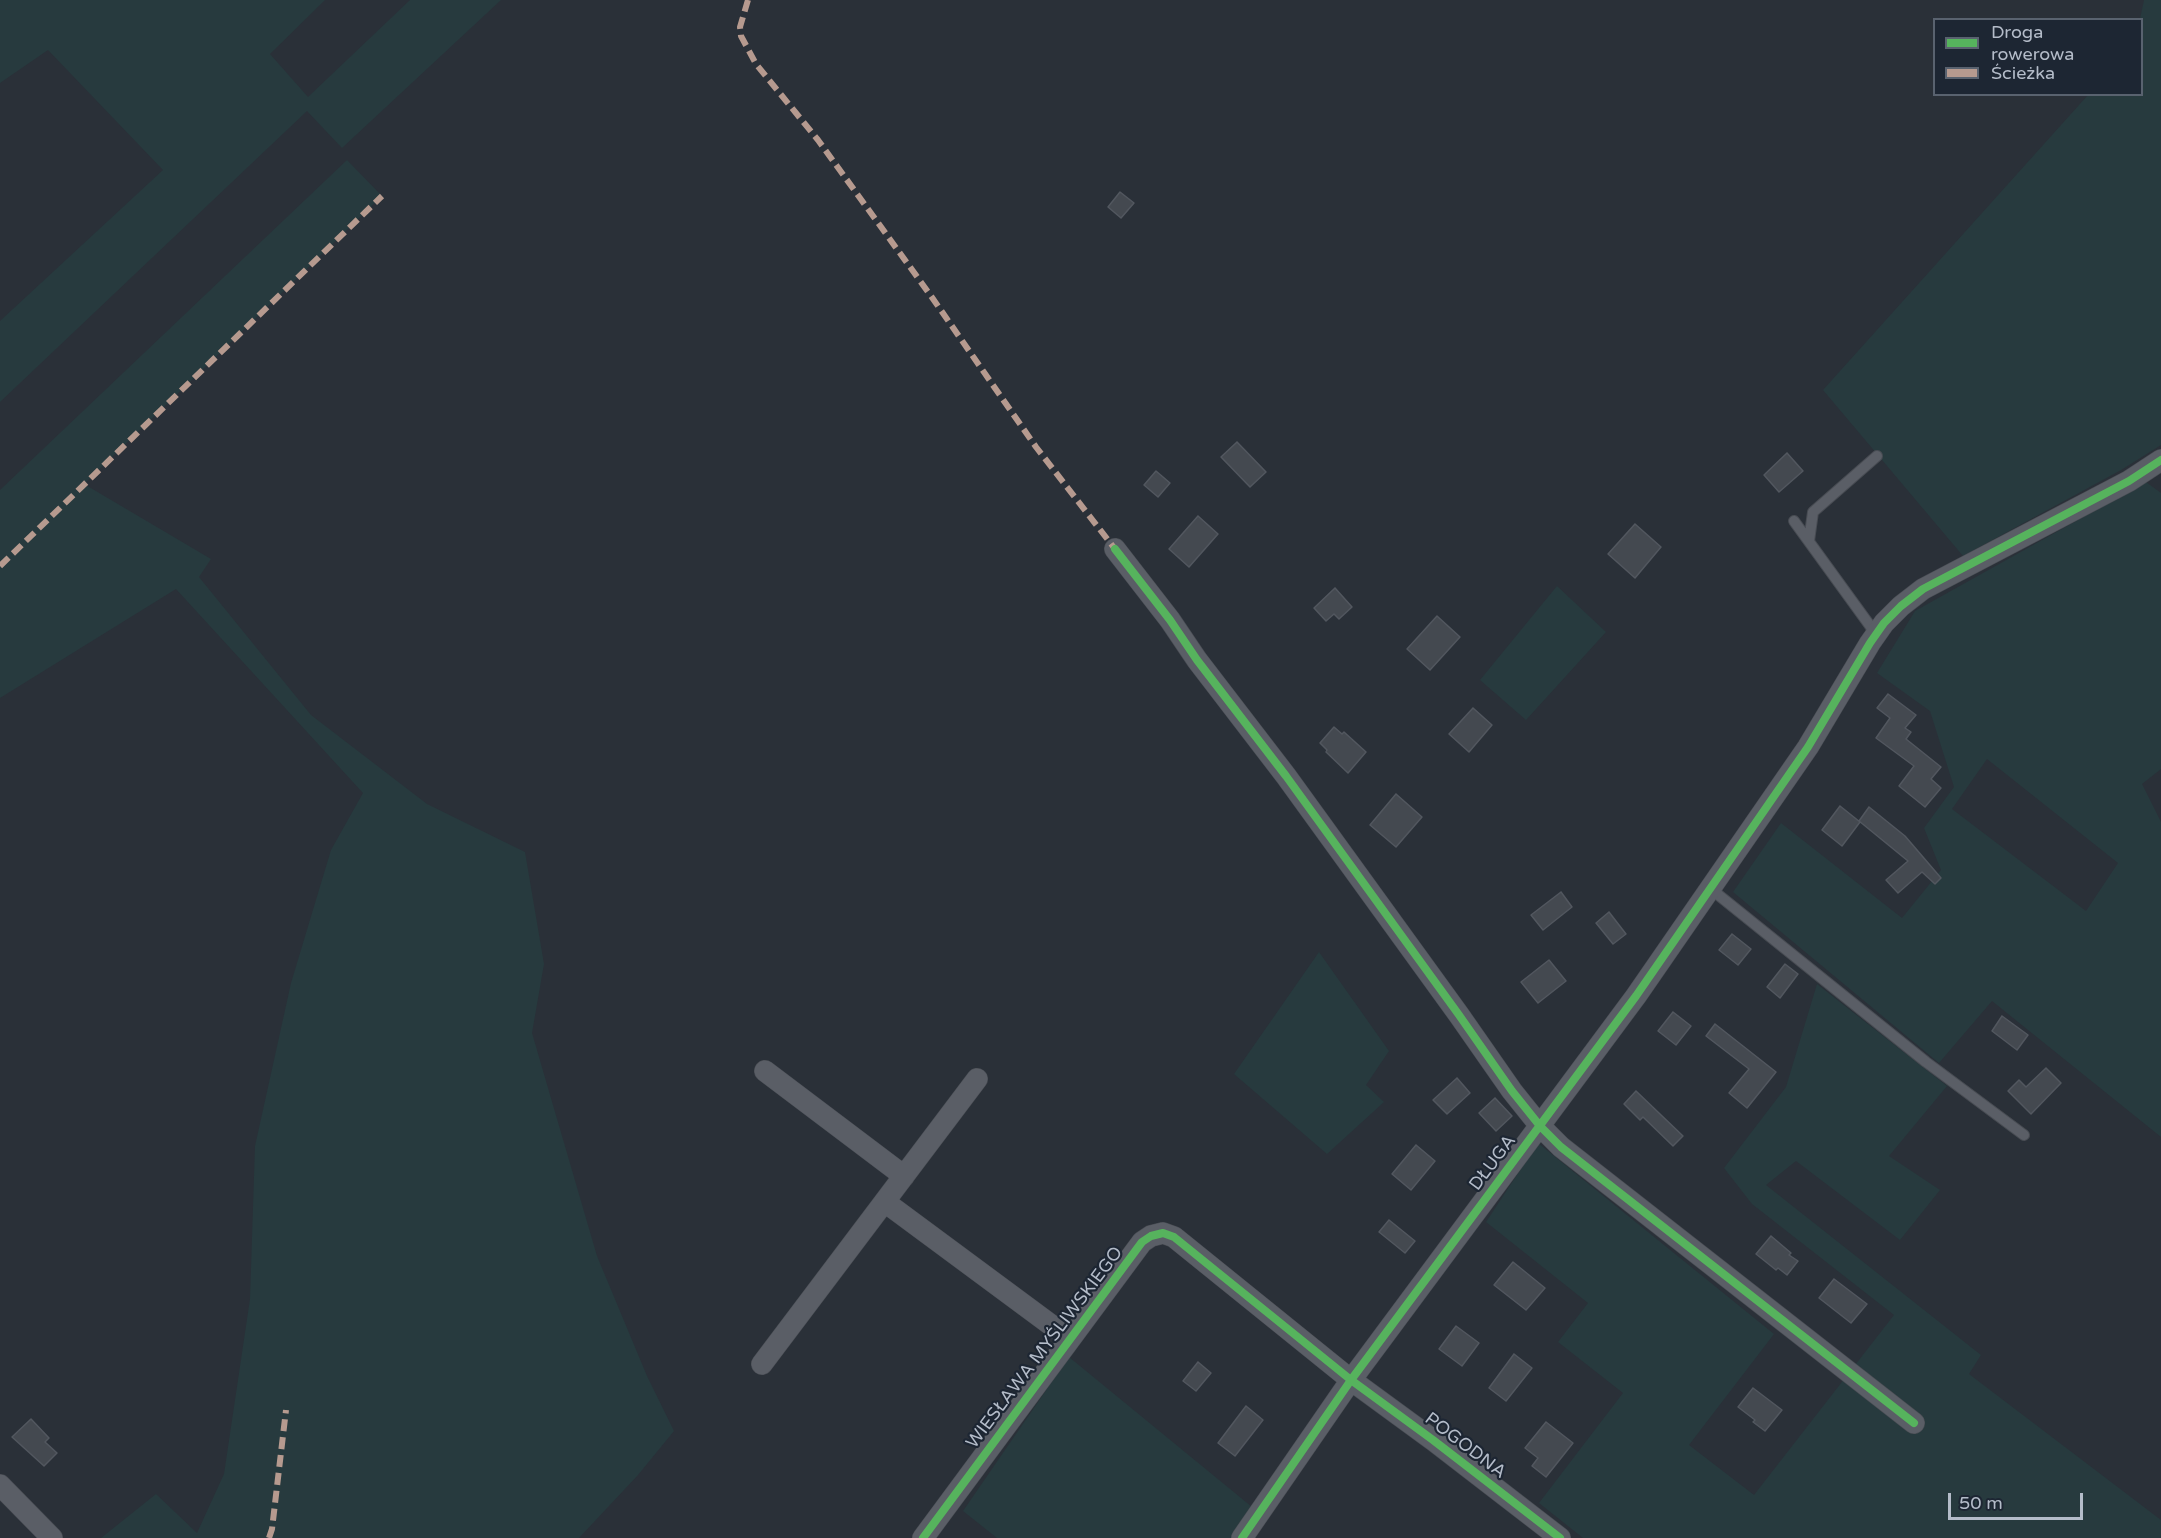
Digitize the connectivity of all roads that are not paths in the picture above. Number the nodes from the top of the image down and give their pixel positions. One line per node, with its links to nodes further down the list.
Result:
1 (1877, 456): 4 (lane)
2 (2161, 460): 6 (street, DŁUGA)
3 (1794, 521): 4 (lane)
4 (1809, 541): 6 (lane)
5 (1115, 549): 10 (street)
6 (1876, 634): 7 (street, DŁUGA)
7 (1711, 890): 10 (street, DŁUGA); 11 (lane)
8 (765, 1071): 12 (street)
9 (977, 1079): 12 (street)
10 (1540, 1126): 16 (street, DŁUGA); 17 (street)
11 (2024, 1135)
12 (904, 1176): 13 (street)
13 (885, 1202): 14 (street, WIESŁAWA MYŚLIWSKIEGO); 15 (street)
14 (1070, 1339): 16 (street, WIESŁAWA MYŚLIWSKIEGO); 20 (street, WIESŁAWA MYŚLIWSKIEGO)
15 (762, 1364)
16 (1351, 1380): 21 (street, DŁUGA); 22 (street, POGODNA)
17 (1914, 1423)
18 (0, 1485): 19 (street)
19 (52, 1538)
20 (923, 1538)
21 (1242, 1538)
22 (1560, 1538)

